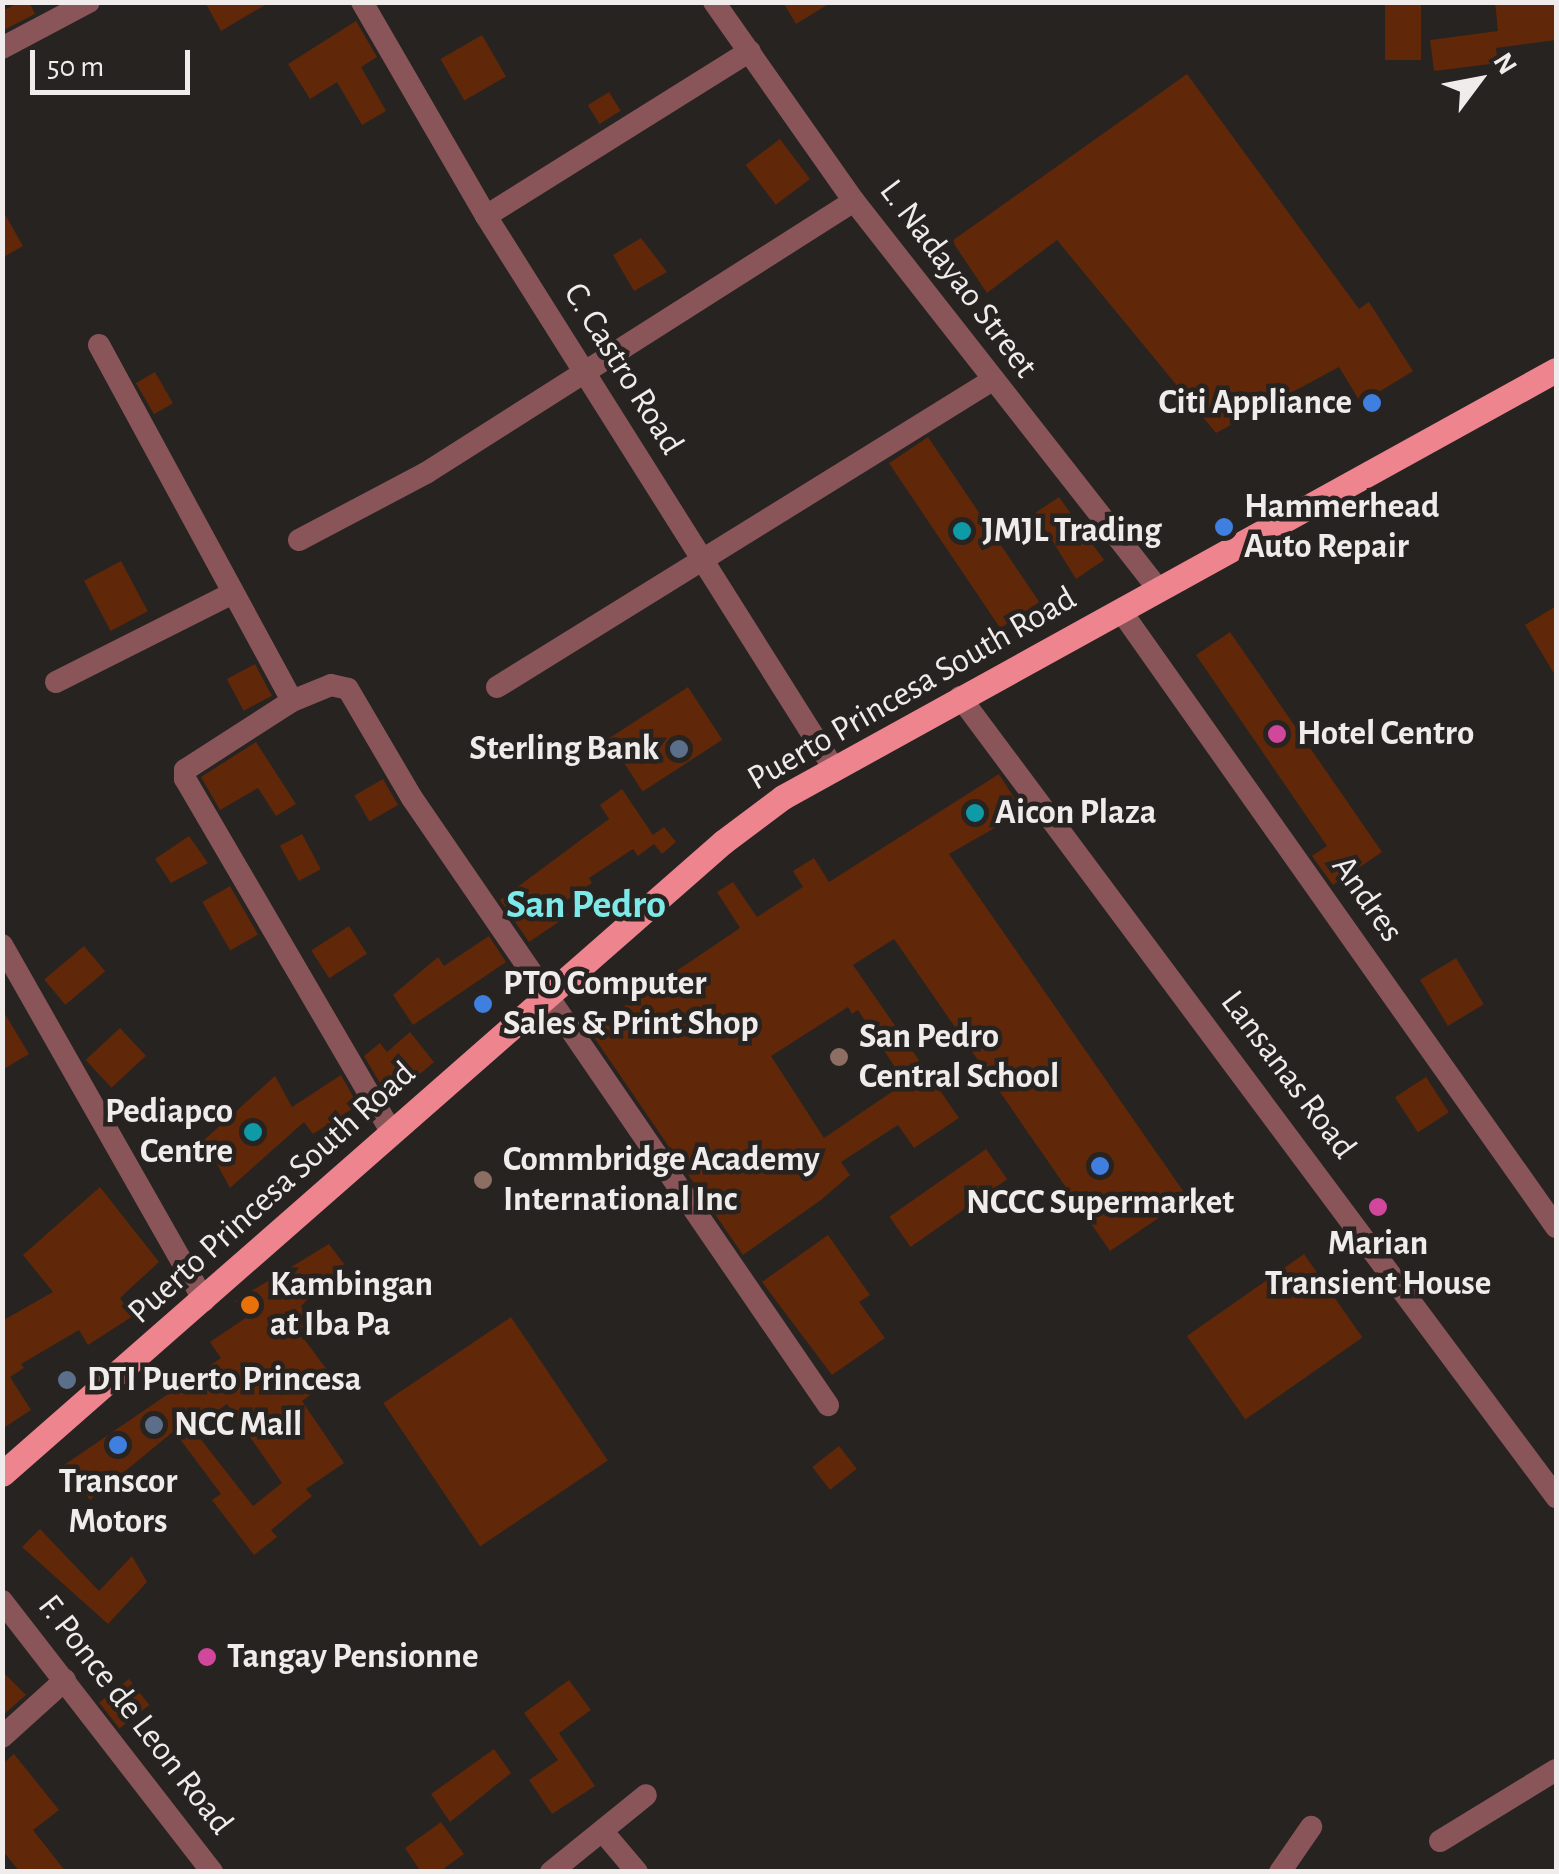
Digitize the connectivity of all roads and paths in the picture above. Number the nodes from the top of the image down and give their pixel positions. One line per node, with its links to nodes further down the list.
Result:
1 (89, 2): 4 (street)
2 (362, 2): 7 (street, C. Castro Road)
3 (714, 2): 5 (street, L. Nadayao Street)
4 (2, 48)
5 (750, 50): 6 (street, L. Nadayao Street); 7 (street)
6 (854, 201): 10 (street); 11 (street, L. Nadayao Street)
7 (486, 216): 10 (street, C. Castro Road)
8 (99, 345): 15 (street)
9 (1556, 370): 14 (main road, Puerto Princesa South Road)
10 (586, 375): 12 (street); 13 (street, C. Castro Road)
11 (991, 381): 13 (street); 14 (street, L. Nadayao Street)
12 (299, 540)
13 (702, 561): 18 (street); 21 (street, C. Castro Road)
14 (1159, 590): 16 (main road, Puerto Princesa South Road)
15 (230, 594): 17 (street); 20 (street)
16 (1121, 611): 19 (main road, Puerto Princesa South Road); 25 (street, Andres)
17 (56, 682)
18 (497, 687)
19 (960, 697): 21 (main road, Puerto Princesa South Road); 29 (street, Lansanas Road)
20 (292, 701): 23 (street); 24 (street)
21 (833, 767): 23 (main road, Puerto Princesa South Road)
22 (2, 945): 26 (street)
23 (547, 997): 24 (main road, Puerto Princesa South Road); 27 (street)
24 (392, 1134): 26 (main road, Puerto Princesa South Road)
25 (1556, 1227)
26 (204, 1301): 28 (main road, Puerto Princesa South Road)
27 (828, 1405)
28 (2, 1474)
29 (1556, 1497)
30 (2, 1601): 31 (street, F. Ponce de Leon Road)
31 (64, 1680): 32 (street); 38 (street, F. Ponce de Leon Road)
32 (2, 1737)
33 (1556, 1770): 37 (street)
34 (646, 1795): 36 (street)
35 (1311, 1827): 41 (street)
36 (604, 1833): 39 (street); 40 (street)
37 (1440, 1842)
38 (212, 1872)
39 (551, 1872)
40 (637, 1872)
41 (1280, 1872)

